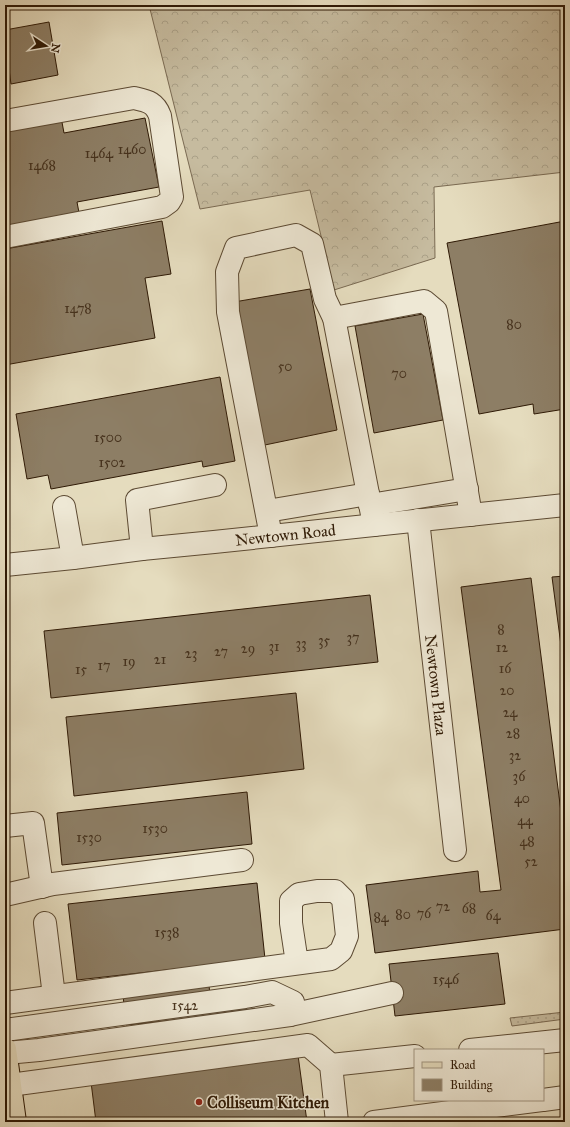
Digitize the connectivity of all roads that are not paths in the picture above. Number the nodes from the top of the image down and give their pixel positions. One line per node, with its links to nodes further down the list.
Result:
1 (5, 121): 2 (street)
2 (5, 238)
3 (334, 318): 5 (street); 8 (street); 9 (street)
4 (215, 485): 13 (street)
5 (467, 488): 8 (street); 10 (street)
6 (565, 504): 10 (street, Newtown Road)
7 (64, 508): 14 (street)
8 (371, 508): 9 (street); 11 (street, Newtown Road); 12 (street, Newtown Road)
9 (267, 511): 12 (street)
10 (471, 514): 11 (street, Newtown Road)
11 (418, 520): 17 (street, Newtown Plaza)
12 (271, 536): 13 (street, Newtown Road)
13 (142, 549): 14 (street, Newtown Road)
14 (73, 558): 15 (street, Newtown Road)
15 (5, 565)
16 (5, 826): 19 (street)
17 (455, 850)
18 (242, 860): 19 (street)
19 (42, 887): 20 (street)
20 (5, 895)
21 (45, 923): 24 (street)
22 (297, 963): 24 (street)
23 (392, 993): 26 (street)
24 (54, 996): 25 (street)
25 (5, 1003)
26 (290, 1015): 27 (street); 30 (street)
27 (5, 1030)
28 (565, 1040): 29 (street)
29 (480, 1049)
30 (5, 1051): 33 (main road)
31 (414, 1056): 32 (street)
32 (331, 1064): 33 (street); 38 (street)
33 (10, 1085): 37 (main road)
34 (565, 1097): 35 (street)
35 (544, 1100)
36 (536, 1101): 39 (street)
37 (15, 1122)
38 (337, 1122)
39 (385, 1122)

